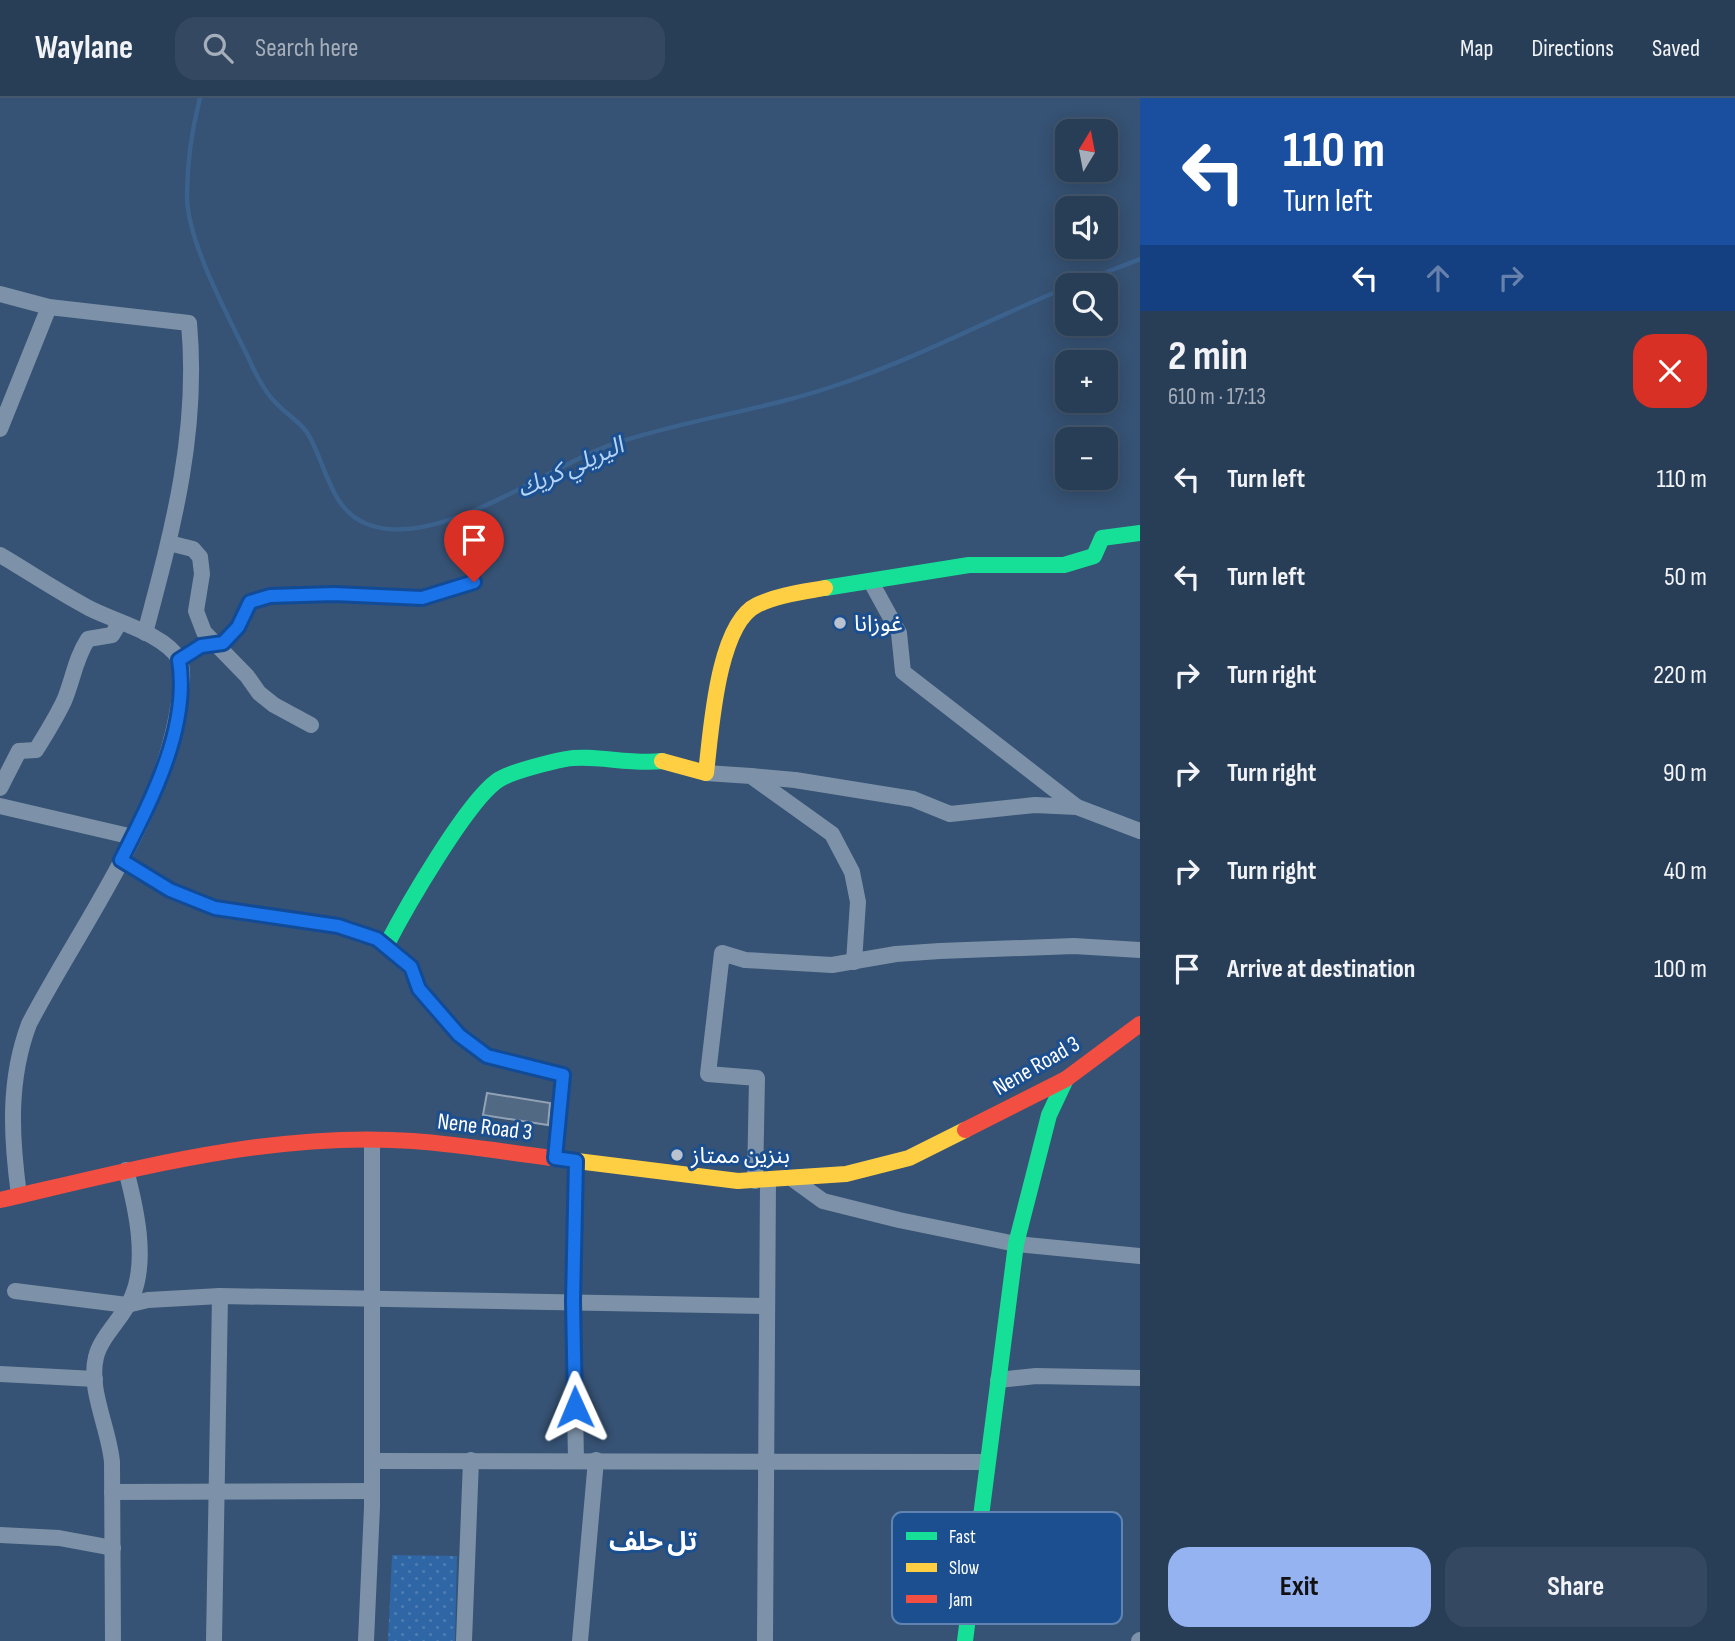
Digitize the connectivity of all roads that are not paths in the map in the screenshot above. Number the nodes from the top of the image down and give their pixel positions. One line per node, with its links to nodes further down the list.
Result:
1 (0, 294): 2 (street)
2 (49, 307): 3 (street); 5 (street)
3 (0, 429)
4 (1140, 533): 8 (street)
5 (169, 543): 10 (street); 11 (street)
6 (0, 555): 9 (street)
7 (474, 582): 11 (street)
8 (871, 582): 14 (street); 18 (street)
9 (120, 622): 10 (street); 16 (street)
10 (145, 633): 12 (street)
11 (216, 644): 12 (street); 13 (street)
12 (179, 660): 20 (street)
13 (312, 725)
14 (706, 773): 15 (street); 22 (street)
15 (751, 776): 18 (street); 24 (street)
16 (0, 788)
17 (0, 806): 20 (street)
18 (1077, 807): 19 (street)
19 (1140, 831)
20 (133, 837): 21 (street)
21 (121, 860): 22 (street); 26 (street)
22 (386, 946): 29 (street)
23 (1140, 950): 24 (street)
24 (854, 962): 33 (street)
25 (1140, 1024): 27 (street, Nene Road 3)
26 (7, 1075): 34 (street)
27 (1066, 1079): 32 (street, Nene Road 3); 36 (street)
28 (372, 1142): 29 (street, Nene Road 3); 31 (street, Nene Road 3); 40 (street)
29 (555, 1158): 30 (street, Nene Road 3)
30 (576, 1161): 33 (street, Nene Road 3); 41 (street)
31 (126, 1170): 34 (street, Nene Road 3); 42 (street)
32 (794, 1180): 33 (street, Nene Road 3); 36 (street)
33 (762, 1181): 43 (street)
34 (19, 1195): 35 (street, Nene Road 3)
35 (0, 1200)
36 (1016, 1244): 37 (street); 47 (street)
37 (1140, 1256)
38 (15, 1291): 42 (street)
39 (220, 1296): 40 (street); 42 (street); 56 (street)
40 (371, 1299): 41 (street); 52 (street)
41 (573, 1301): 43 (street); 50 (street)
42 (127, 1305): 46 (street)
43 (766, 1306): 48 (street)
44 (0, 1374): 46 (street)
45 (1140, 1378): 47 (street)
46 (94, 1379): 55 (street)
47 (998, 1380): 53 (street)
48 (766, 1459): 51 (street); 53 (street); 65 (street)
49 (471, 1460): 50 (street); 52 (street); 63 (street)
50 (576, 1460): 51 (street)
51 (596, 1460): 64 (street)
52 (372, 1461): 54 (street)
53 (987, 1462): 57 (street)
54 (372, 1491): 56 (street); 62 (street)
55 (112, 1492): 56 (street); 59 (street)
56 (218, 1492): 61 (street)
57 (982, 1512)
58 (0, 1535): 59 (street)
59 (113, 1548): 60 (street)
60 (113, 1641)
61 (214, 1641)
62 (366, 1641)
63 (464, 1641)
64 (580, 1641)
65 (765, 1641)

